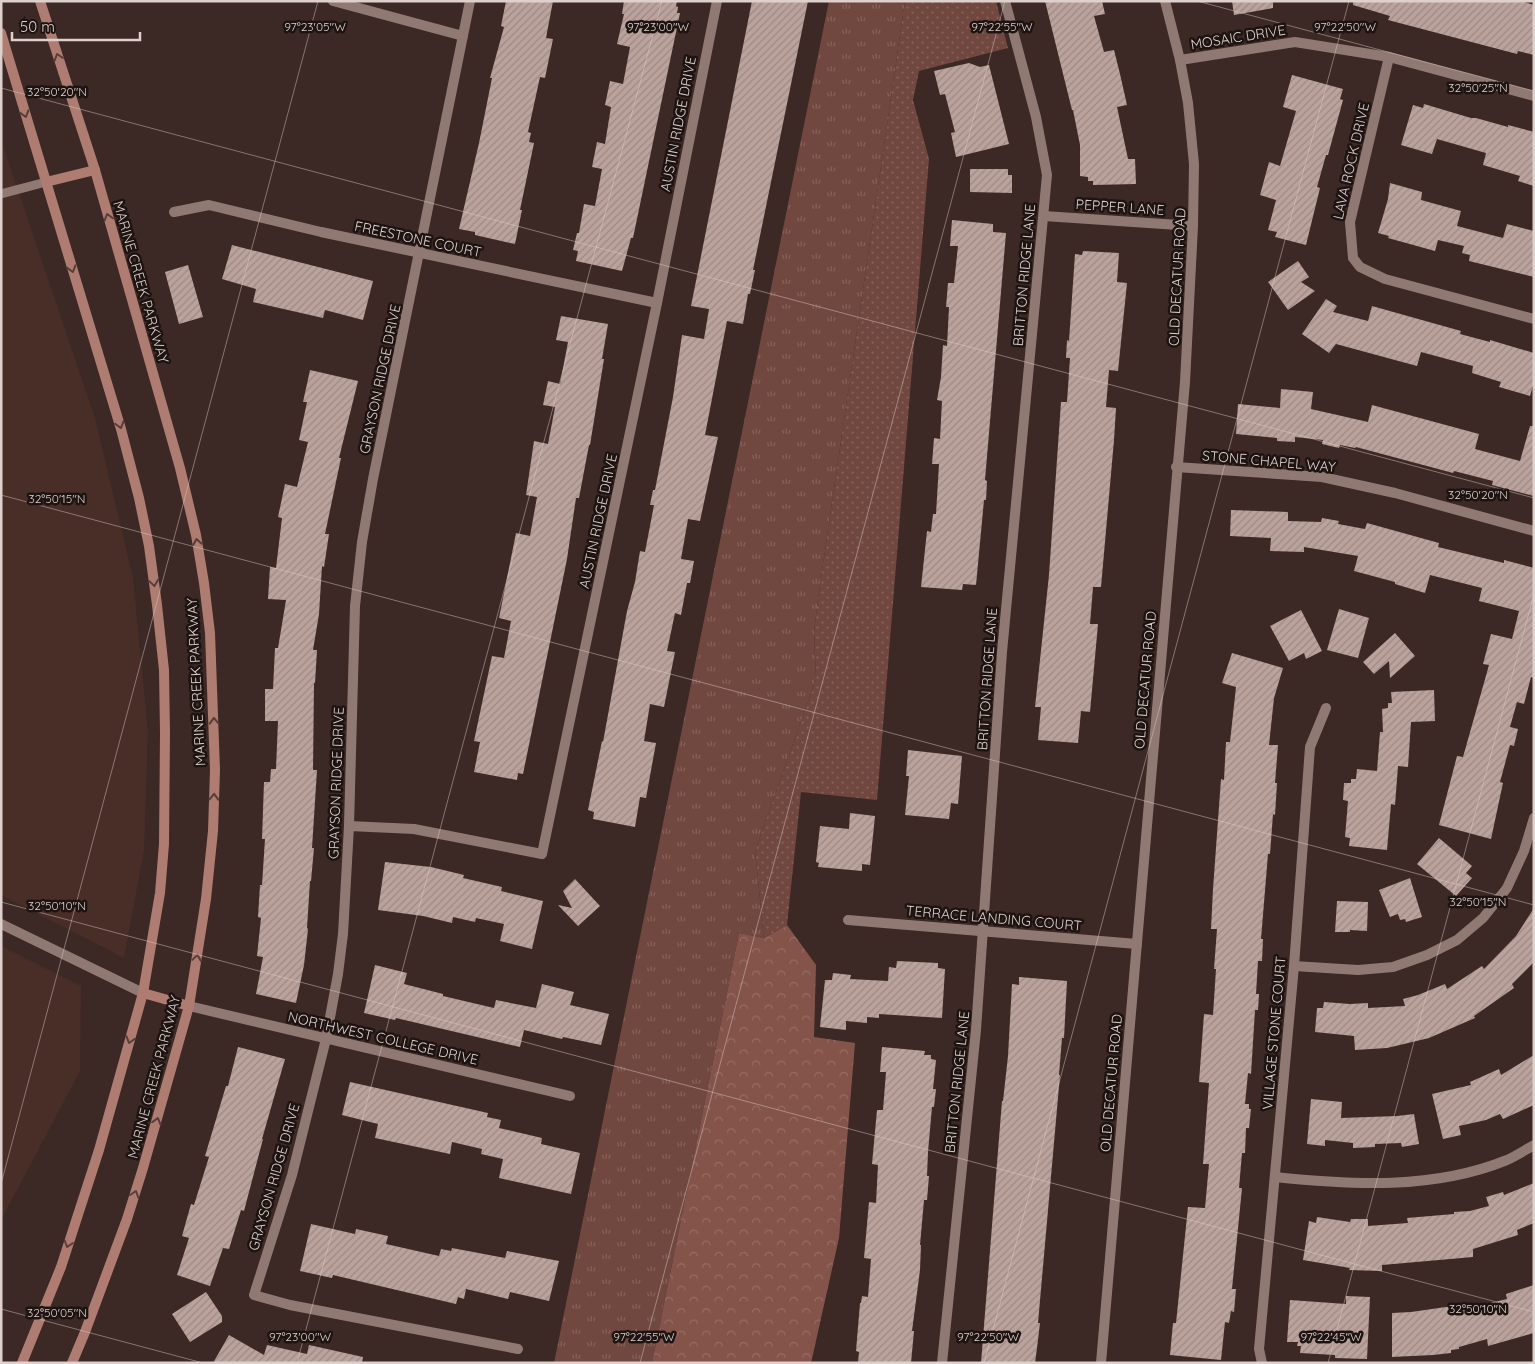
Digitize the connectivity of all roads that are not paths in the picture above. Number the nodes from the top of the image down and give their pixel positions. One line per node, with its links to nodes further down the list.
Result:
1 (40, 1): 12 (main road, MARINE CREEK PARKWAY, one-way to 1)
2 (333, 1): 8 (street)
3 (470, 1): 8 (street, GRAYSON RIDGE DRIVE)
4 (717, 1): 19 (street, AUSTIN RIDGE DRIVE)
5 (1005, 1): 16 (street, BRITTON RIDGE LANE)
6 (1165, 1): 10 (street, OLD DECATUR ROAD)
7 (1, 34): 13 (main road, one-way to 13)
8 (463, 36): 18 (street, GRAYSON RIDGE DRIVE)
9 (1389, 57): 10 (street, MOSAIC DRIVE); 11 (street, MOSAIC DRIVE); 20 (street, LAVA ROCK DRIVE)
10 (1180, 60): 17 (street, OLD DECATUR ROAD)
11 (1534, 96)
12 (95, 170): 13 (main road); 32 (main road, MARINE CREEK PARKWAY, one-way to 12)
13 (46, 182): 14 (lane); 31 (main road, one-way to 31)
14 (1, 194)
15 (174, 212): 18 (street, FREESTONE COURT)
16 (1044, 216): 17 (street, PEPPER LANE); 28 (street, BRITTON RIDGE LANE)
17 (1194, 226): 21 (street, OLD DECATUR ROAD)
18 (420, 254): 19 (street, FREESTONE COURT); 25 (street, GRAYSON RIDGE DRIVE)
19 (657, 303): 25 (street, AUSTIN RIDGE DRIVE)
20 (1534, 318)
21 (1176, 467): 22 (street, STONE CHAPEL WAY); 29 (street, OLD DECATUR ROAD)
22 (1534, 531)
23 (1326, 708): 30 (street, VILLAGE STONE COURT)
24 (1534, 818): 30 (street)
25 (349, 826): 33 (street, GRAYSON RIDGE DRIVE)
26 (848, 920): 28 (street, TERRACE LANDING COURT)
27 (1, 924): 31 (street)
28 (983, 931): 29 (street, TERRACE LANDING COURT); 40 (street, BRITTON RIDGE LANE)
29 (1137, 944): 41 (street, OLD DECATUR ROAD)
30 (1294, 966): 36 (street, VILLAGE STONE COURT)
31 (143, 993): 32 (main road); 38 (main road, one-way to 38)
32 (189, 1006): 33 (street, NORTHWEST COLLEGE DRIVE); 39 (main road, MARINE CREEK PARKWAY, one-way to 32)
33 (326, 1039): 34 (street, NORTHWEST COLLEGE DRIVE); 37 (street, GRAYSON RIDGE DRIVE)
34 (570, 1096)
35 (1534, 1145): 36 (street)
36 (1274, 1177): 42 (street, VILLAGE STONE COURT)
37 (518, 1350)
38 (22, 1363)
39 (72, 1363)
40 (942, 1363)
41 (1101, 1363)
42 (1262, 1363)

